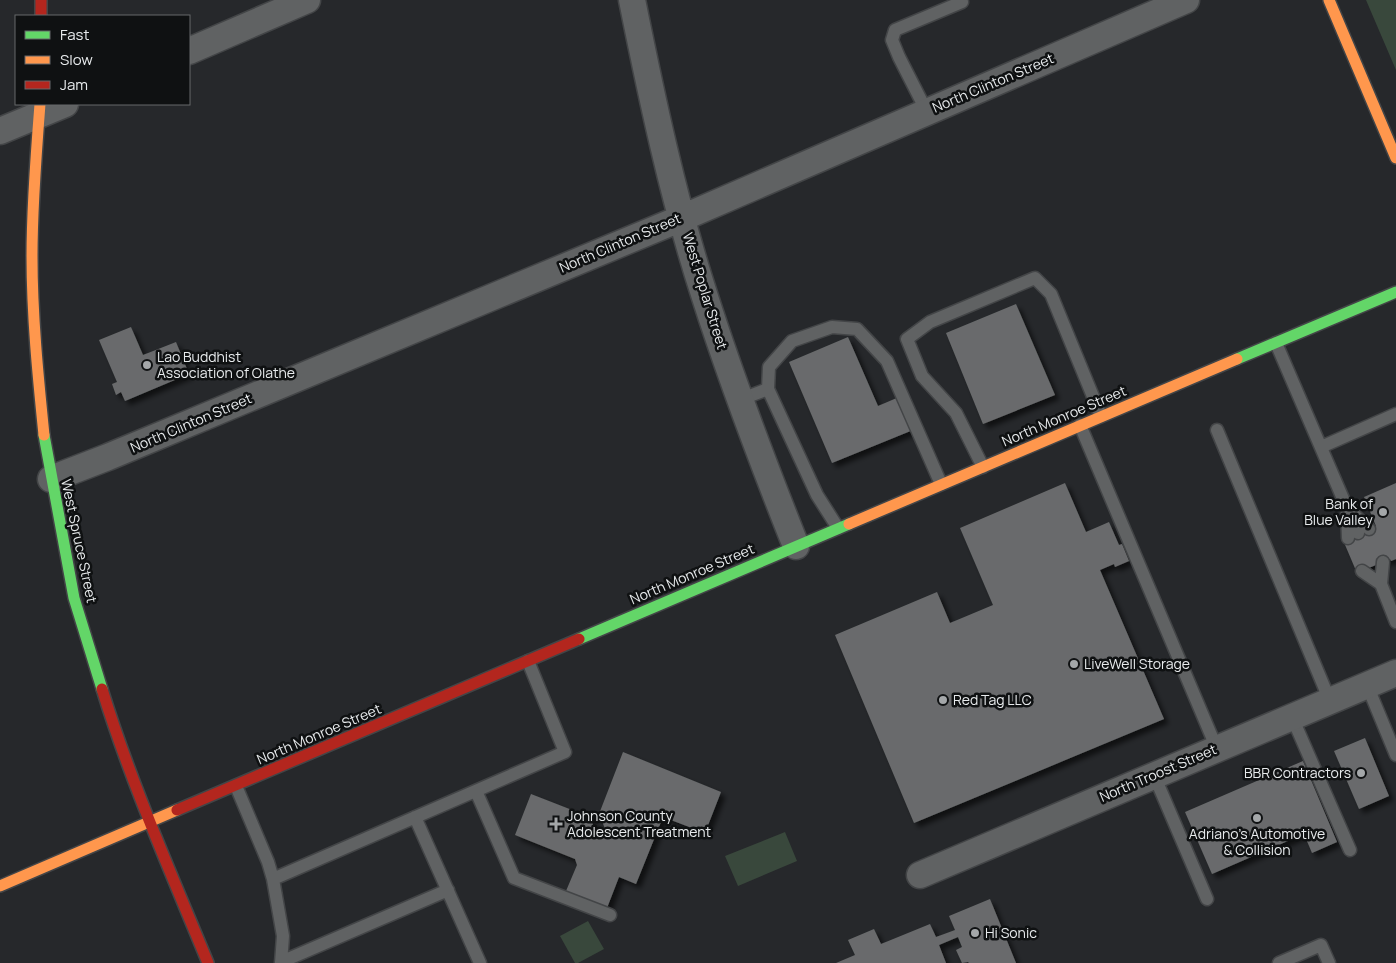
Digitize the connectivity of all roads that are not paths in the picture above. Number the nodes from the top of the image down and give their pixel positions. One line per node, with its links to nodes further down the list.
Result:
1 (41, 0): 7 (street)
2 (307, 0): 8 (street)
3 (632, 0): 14 (street, West Poplar Street)
4 (1186, 0): 11 (street, North Clinton Street)
5 (1329, 0): 13 (street)
6 (962, 2): 11 (lane)
7 (41, 15)
8 (190, 51)
9 (60, 105): 10 (street)
10 (39, 109): 12 (street); 25 (street, West Spruce Street)
11 (927, 112): 14 (street, North Clinton Street)
12 (0, 131)
13 (1396, 158)
14 (682, 218): 18 (street, West Poplar Street); 25 (street, North Clinton Street)
15 (1396, 292): 16 (street, North Monroe Street)
16 (1276, 343): 20 (street, North Monroe Street); 23 (lane)
17 (768, 389): 18 (lane); 26 (lane); 28 (lane)
18 (740, 400): 29 (street, West Poplar Street)
19 (1396, 414): 23 (lane)
20 (1102, 416): 21 (street, North Monroe Street); 24 (lane)
21 (1080, 425): 24 (street, North Monroe Street); 37 (lane)
22 (1217, 430): 35 (lane)
23 (1321, 447): 27 (lane)
24 (983, 467): 26 (street, North Monroe Street)
25 (51, 479): 43 (street, West Spruce Street)
26 (941, 484): 28 (street, North Monroe Street)
27 (1347, 508): 27 (lane)
28 (838, 528): 29 (street, North Monroe Street)
29 (796, 546): 32 (street, North Monroe Street)
30 (1381, 584): 30 (lane); 31 (lane)
31 (1395, 615)
32 (528, 661): 40 (street, North Monroe Street); 41 (lane)
33 (1396, 673): 34 (street, North Troost Street)
34 (1367, 686): 35 (street, North Troost Street); 38 (lane)
35 (1330, 701): 36 (street, North Troost Street)
36 (1292, 717): 37 (street, North Troost Street); 44 (lane)
37 (1217, 749): 39 (street, North Troost Street)
38 (1396, 755)
39 (1154, 775): 45 (street, North Troost Street); 49 (lane)
40 (236, 786): 43 (street, North Monroe Street); 46 (lane)
41 (476, 790): 42 (lane); 50 (lane)
42 (415, 817): 46 (lane); 48 (lane)
43 (150, 822): 47 (street, North Monroe Street); 52 (street, West Spruce Street)
44 (1350, 850)
45 (920, 875)
46 (273, 879): 51 (lane)
47 (0, 886)
48 (448, 890): 51 (lane); 53 (lane)
49 (1207, 899)
50 (610, 915)
51 (281, 962)
52 (208, 963)
53 (480, 963)
54 (1279, 963): 55 (lane)
55 (1329, 963)

